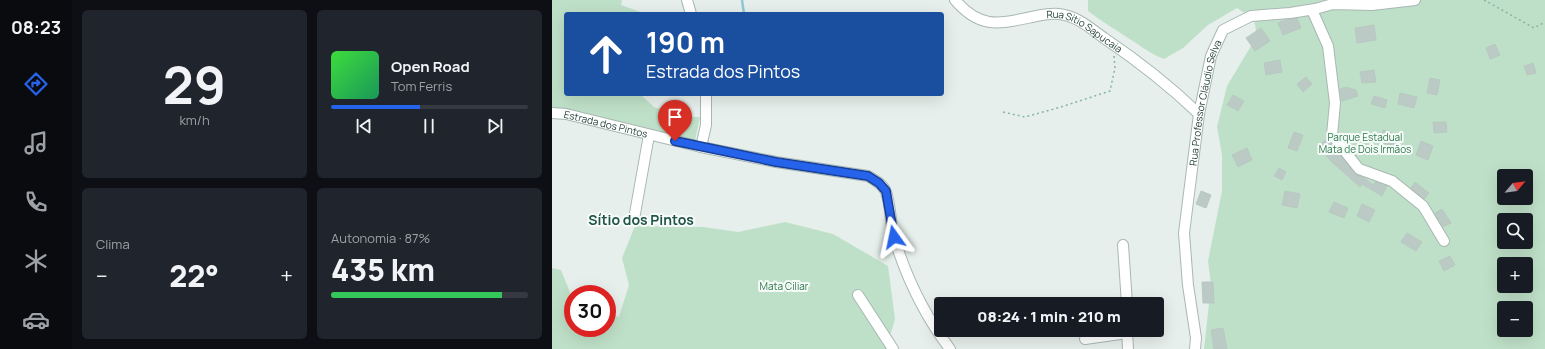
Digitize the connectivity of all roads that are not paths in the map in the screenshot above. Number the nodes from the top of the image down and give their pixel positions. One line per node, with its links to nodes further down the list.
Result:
1 (687, 0): 5 (street)
2 (955, 0): 8 (street, Rua Sítio Sapucaia)
3 (1415, 0): 4 (street, Rua Professor Cláudio Selva)
4 (1312, 10): 8 (street, Rua Professor Cláudio Selva); 12 (street)
5 (690, 12)
6 (706, 96): 10 (street)
7 (552, 113): 9 (street, Estrada dos Pintos)
8 (1199, 114): 22 (street, Rua Professor Cláudio Selva)
9 (649, 134): 10 (street, Estrada dos Pintos); 11 (street)
10 (701, 147): 20 (street, Estrada dos Pintos)
11 (634, 219)
12 (1444, 241)
13 (1123, 245): 15 (street)
14 (858, 295): 19 (street)
15 (1127, 297)
16 (1096, 337): 18 (street)
17 (1127, 337): 21 (street)
18 (1085, 339)
19 (893, 349)
20 (950, 349)
21 (1128, 349)
22 (1195, 349)

